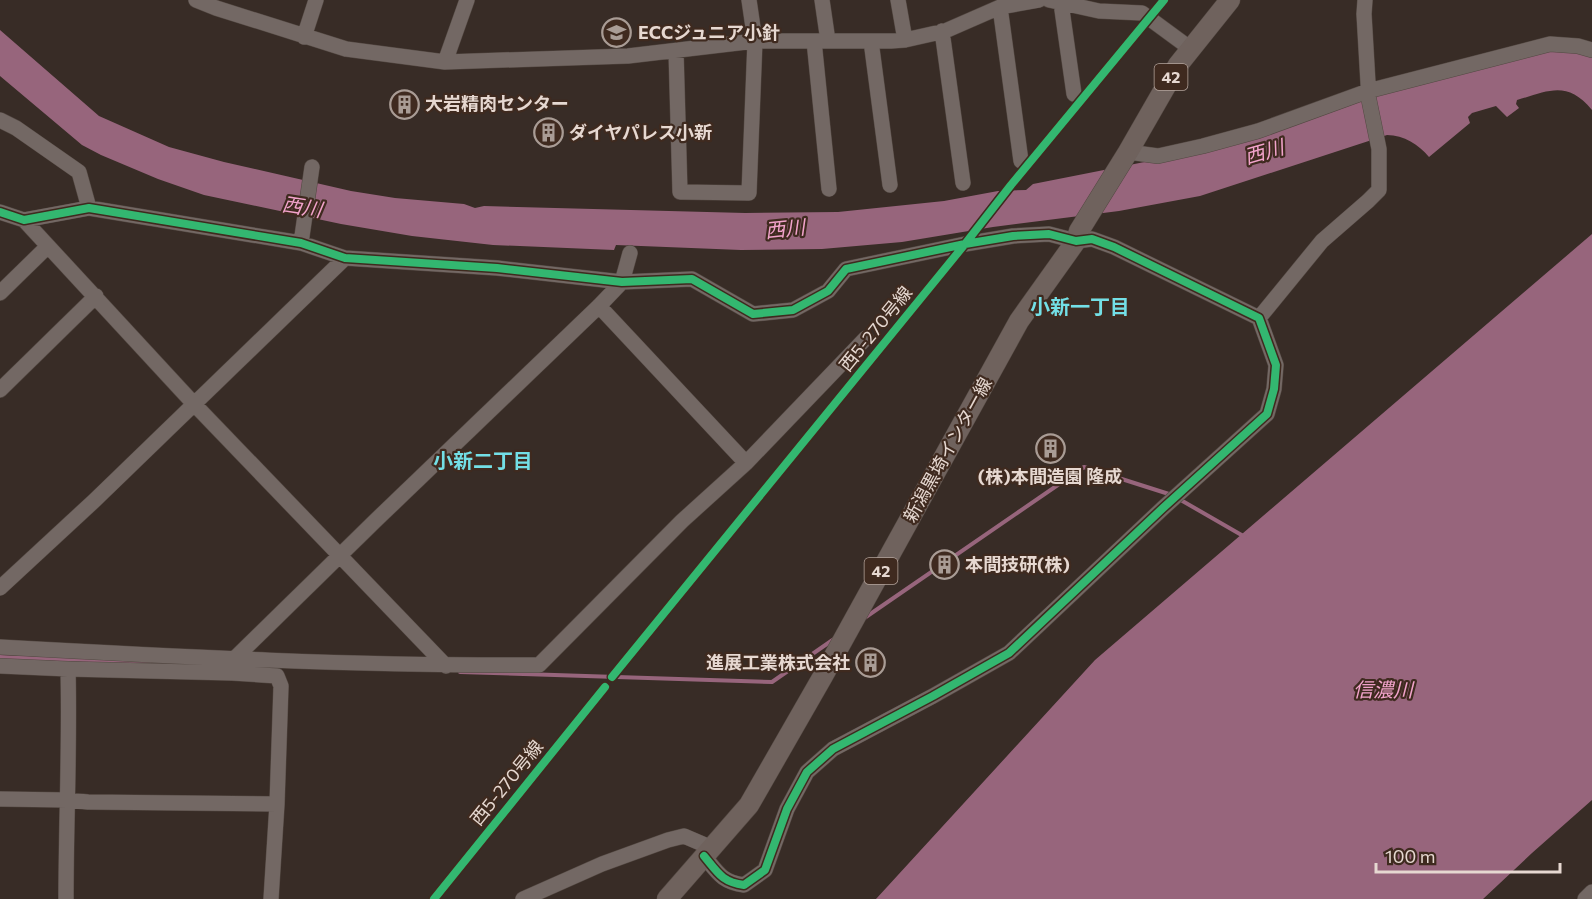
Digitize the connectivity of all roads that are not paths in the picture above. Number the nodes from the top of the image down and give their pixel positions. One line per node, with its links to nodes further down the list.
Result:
1 (196, 0): 13 (street)
2 (316, 0): 13 (street)
3 (467, 0): 21 (street)
4 (749, 0): 15 (street)
5 (822, 0): 16 (street)
6 (898, 0): 14 (street)
7 (1039, 0): 11 (street)
8 (1230, 0): 18 (main road, 新潟黒埼インター線 / 42)
9 (1365, 0): 23 (street)
10 (1055, 1): 18 (street); 22 (street)
11 (1000, 7): 12 (street); 26 (street)
12 (942, 31): 14 (street); 28 (street)
13 (304, 37): 21 (street)
14 (905, 40): 17 (street)
15 (756, 41): 16 (street); 20 (street); 20 (street)
16 (821, 41): 17 (street); 30 (street)
17 (871, 41): 29 (street)
18 (1191, 49): 25 (main road, 新潟黒埼インター線 / 42)
19 (1592, 50): 23 (street)
20 (676, 51): 21 (street)
21 (445, 62)
22 (1074, 94)
23 (1369, 95): 25 (street); 43 (street)
24 (0, 120): 31 (street)
25 (1125, 156): 34 (main road, 新潟黒埼インター線 / 42)
26 (1021, 161)
27 (312, 167): 35 (street)
28 (963, 183)
29 (890, 185)
30 (829, 189)
31 (90, 208): 33 (street); 35 (street)
32 (0, 212): 33 (street)
33 (24, 220): 36 (street)
34 (1077, 236): 39 (street); 43 (street); 58 (main road, 新潟黒埼インター線 / 42)
35 (301, 243): 38 (street)
36 (48, 246): 40 (street); 41 (street)
37 (630, 253): 39 (street)
38 (345, 258): 39 (street); 46 (street)
39 (622, 282): 42 (street)
40 (0, 294)
41 (96, 296): 45 (street); 46 (street)
42 (599, 306): 47 (street); 48 (street)
43 (1258, 318): 58 (street)
44 (866, 338): 47 (street)
45 (0, 390)
46 (194, 404): 48 (street); 49 (street)
47 (746, 463): 53 (street)
48 (340, 555): 52 (street); 53 (street)
49 (0, 588)
50 (0, 647): 52 (street)
51 (0, 666): 54 (street)
52 (233, 666): 53 (street); 54 (street); 57 (street)
53 (446, 666)
54 (68, 669): 56 (street)
55 (0, 799): 56 (street)
56 (67, 800): 57 (street); 60 (street)
57 (277, 804): 61 (street)
58 (708, 852): 62 (street); 63 (main road, 新潟黒埼インター線 / 42)
59 (1592, 892): 64 (street)
60 (66, 899)
61 (271, 899)
62 (524, 899)
63 (667, 899)
64 (1585, 899)

